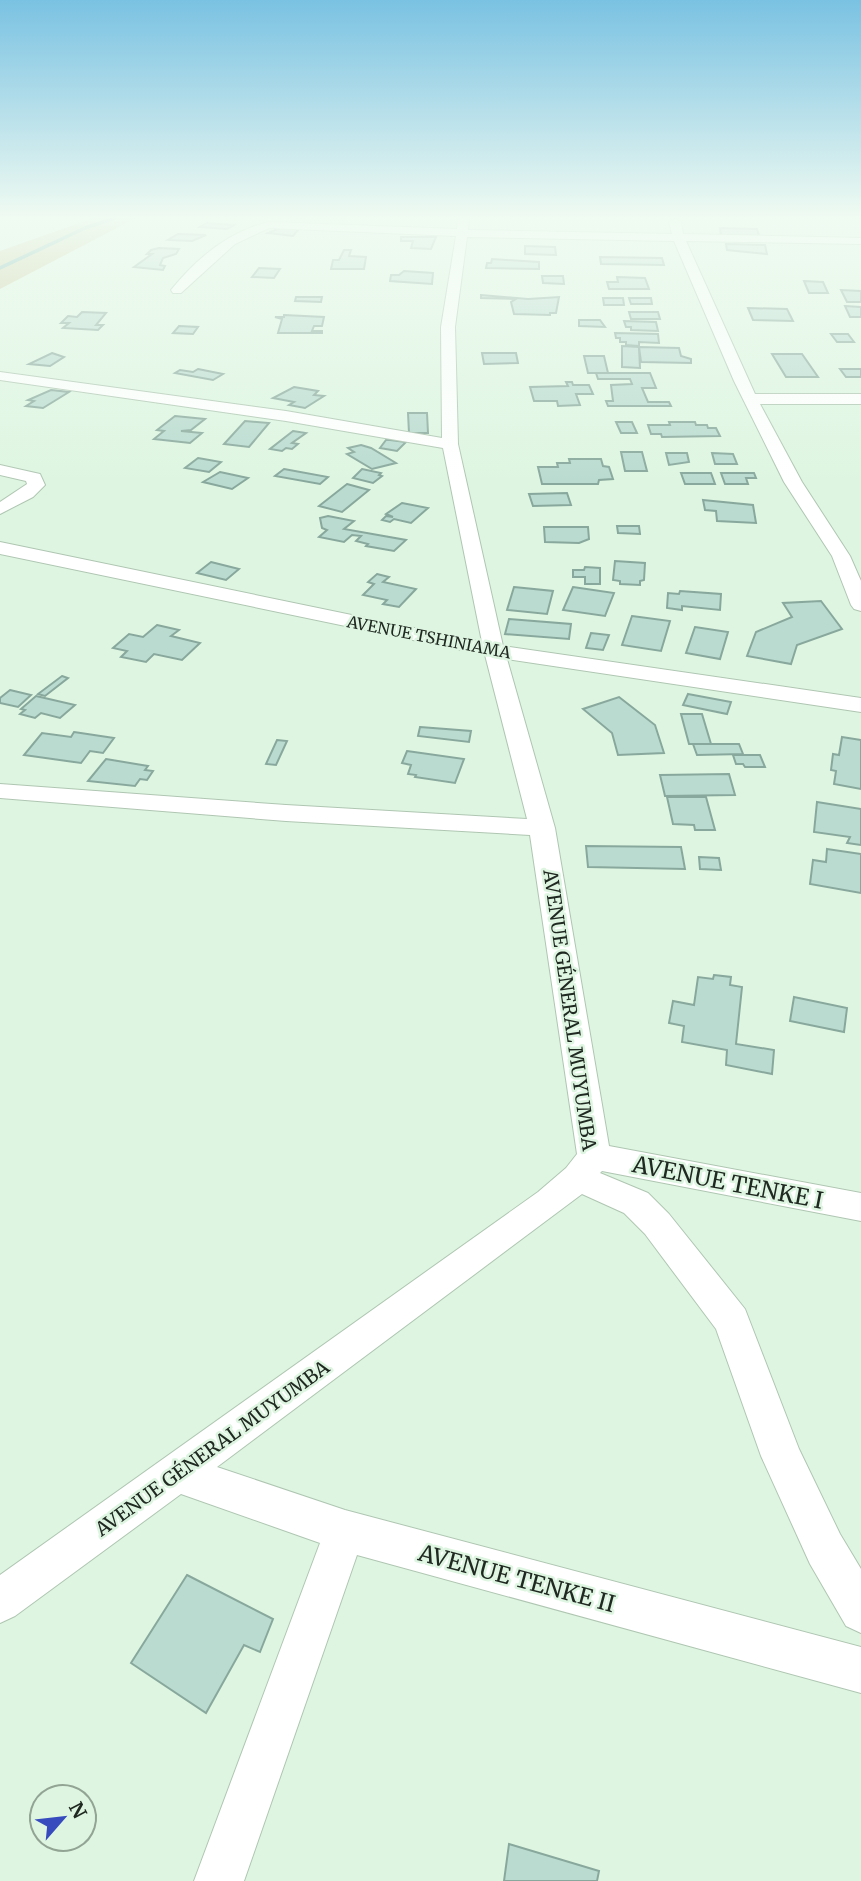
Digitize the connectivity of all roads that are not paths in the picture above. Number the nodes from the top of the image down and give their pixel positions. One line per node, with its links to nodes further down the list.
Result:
1 (451, 306): 6 (street, AVENUE GÉNERAL MUYUMBA)
2 (709, 306): 4 (street)
3 (0, 376): 6 (street)
4 (751, 399): 5 (street); 10 (street)
5 (861, 399)
6 (450, 444): 11 (street, AVENUE GÉNERAL MUYUMBA)
7 (0, 470): 8 (street)
8 (0, 509)
9 (0, 548): 11 (street, AVENUE TSHINIAMA)
10 (861, 605)
11 (494, 651): 12 (street, AVENUE TSHINIAMA); 14 (street, AVENUE GÉNERAL MUYUMBA)
12 (861, 705)
13 (0, 791): 14 (street)
14 (542, 828): 15 (street, AVENUE GÉNERAL MUYUMBA)
15 (586, 1167): 16 (street, AVENUE TENKE I); 17 (street, AVENUE GÉNERAL MUYUMBA); 20 (street)
16 (861, 1207)
17 (177, 1472): 18 (street, AVENUE TENKE II); 19 (street, AVENUE GÉNERAL MUYUMBA)
18 (345, 1531): 21 (street, AVENUE TENKE II); 22 (street)
19 (0, 1601)
20 (861, 1611)
21 (861, 1671)
22 (219, 1881)

